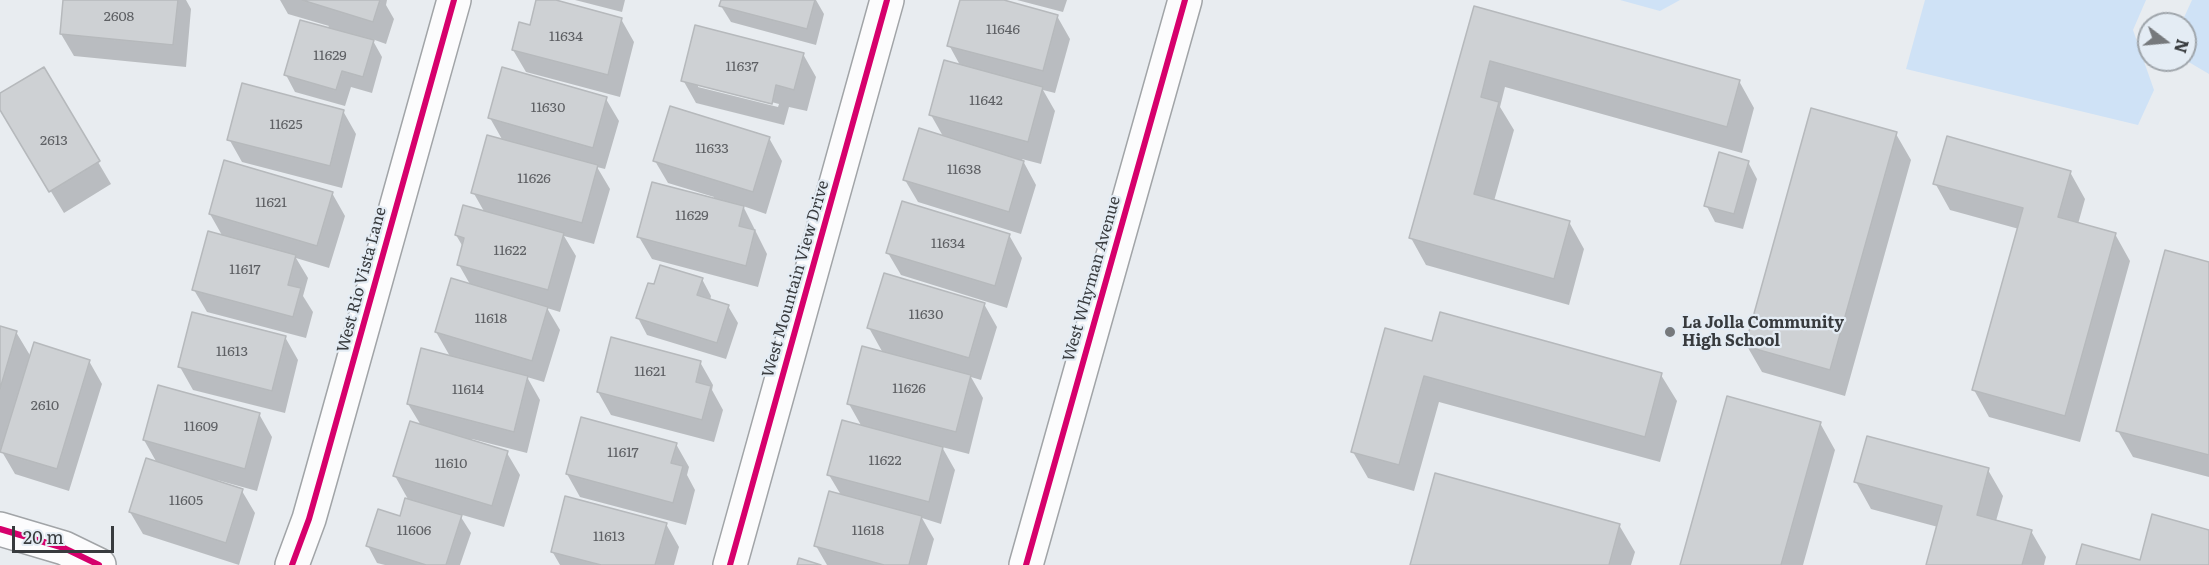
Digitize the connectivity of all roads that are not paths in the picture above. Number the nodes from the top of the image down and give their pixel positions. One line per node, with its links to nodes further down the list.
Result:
1 (454, 0): 6 (street, West Rio Vista Lane)
2 (887, 0): 7 (street, West Mountain View Drive)
3 (1185, 0): 8 (street, West Whyman Avenue)
4 (0, 529): 5 (street)
5 (99, 565)
6 (292, 565)
7 (730, 565)
8 (1026, 565)

